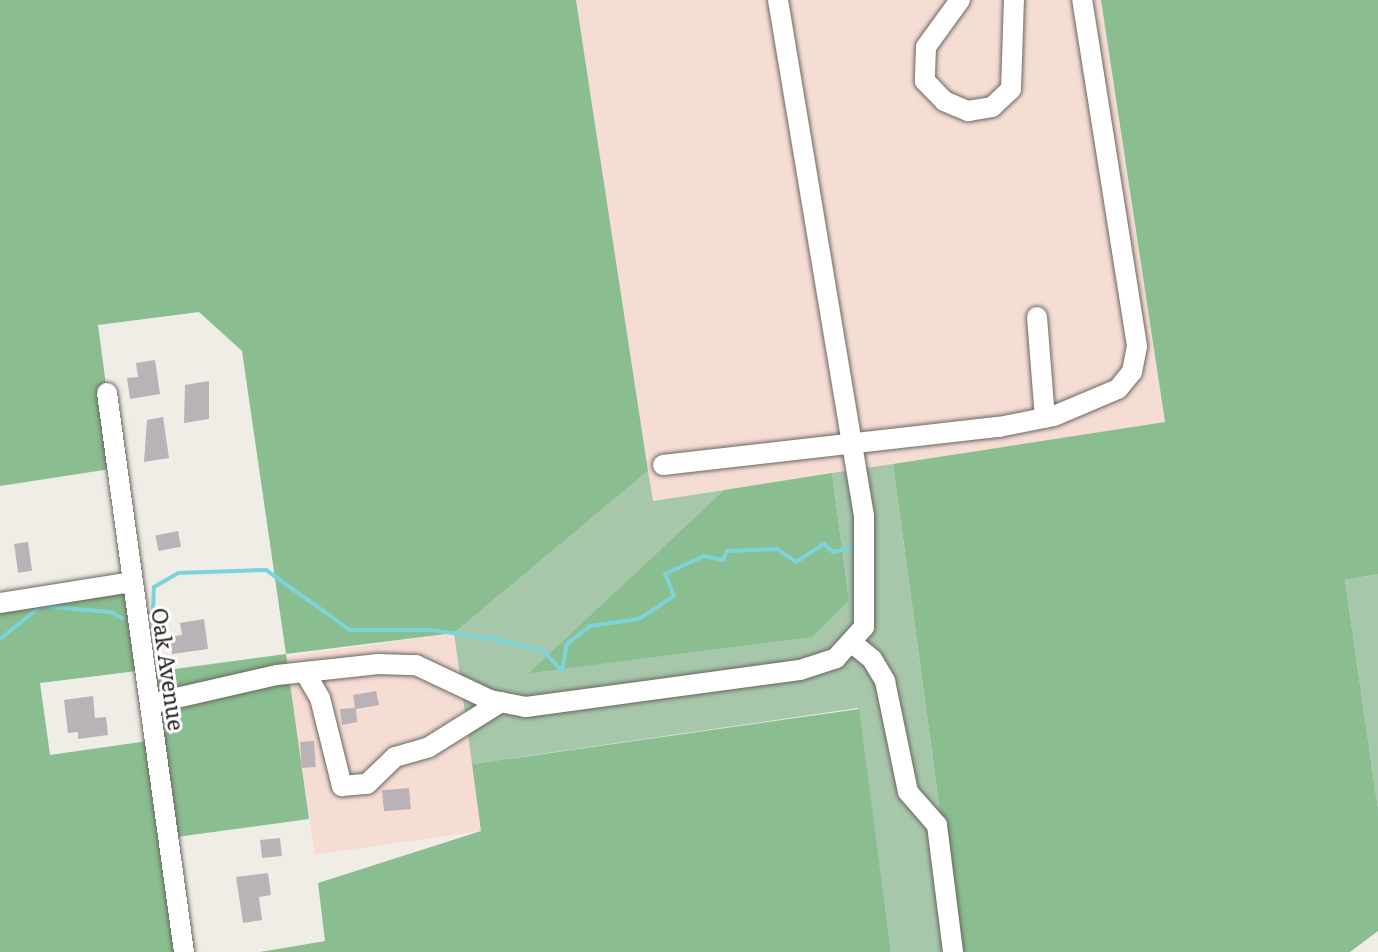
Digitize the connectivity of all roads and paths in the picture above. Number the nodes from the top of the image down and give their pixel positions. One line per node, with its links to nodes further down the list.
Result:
1 (778, 0): 8 (street)
2 (960, 0): 3 (street)
3 (1014, 0)
4 (1082, 0): 7 (street)
5 (1037, 317): 7 (street)
6 (107, 393): 10 (street, Oak Avenue)
7 (1045, 418): 8 (street)
8 (850, 444): 9 (street); 12 (street)
9 (663, 465)
10 (132, 582): 11 (street); 15 (street, Oak Avenue)
11 (0, 603)
12 (851, 642): 14 (street); 17 (street)
13 (306, 674): 14 (street); 14 (street); 15 (street)
14 (501, 702)
15 (150, 704): 16 (street, Oak Avenue)
16 (184, 952)
17 (953, 952)

